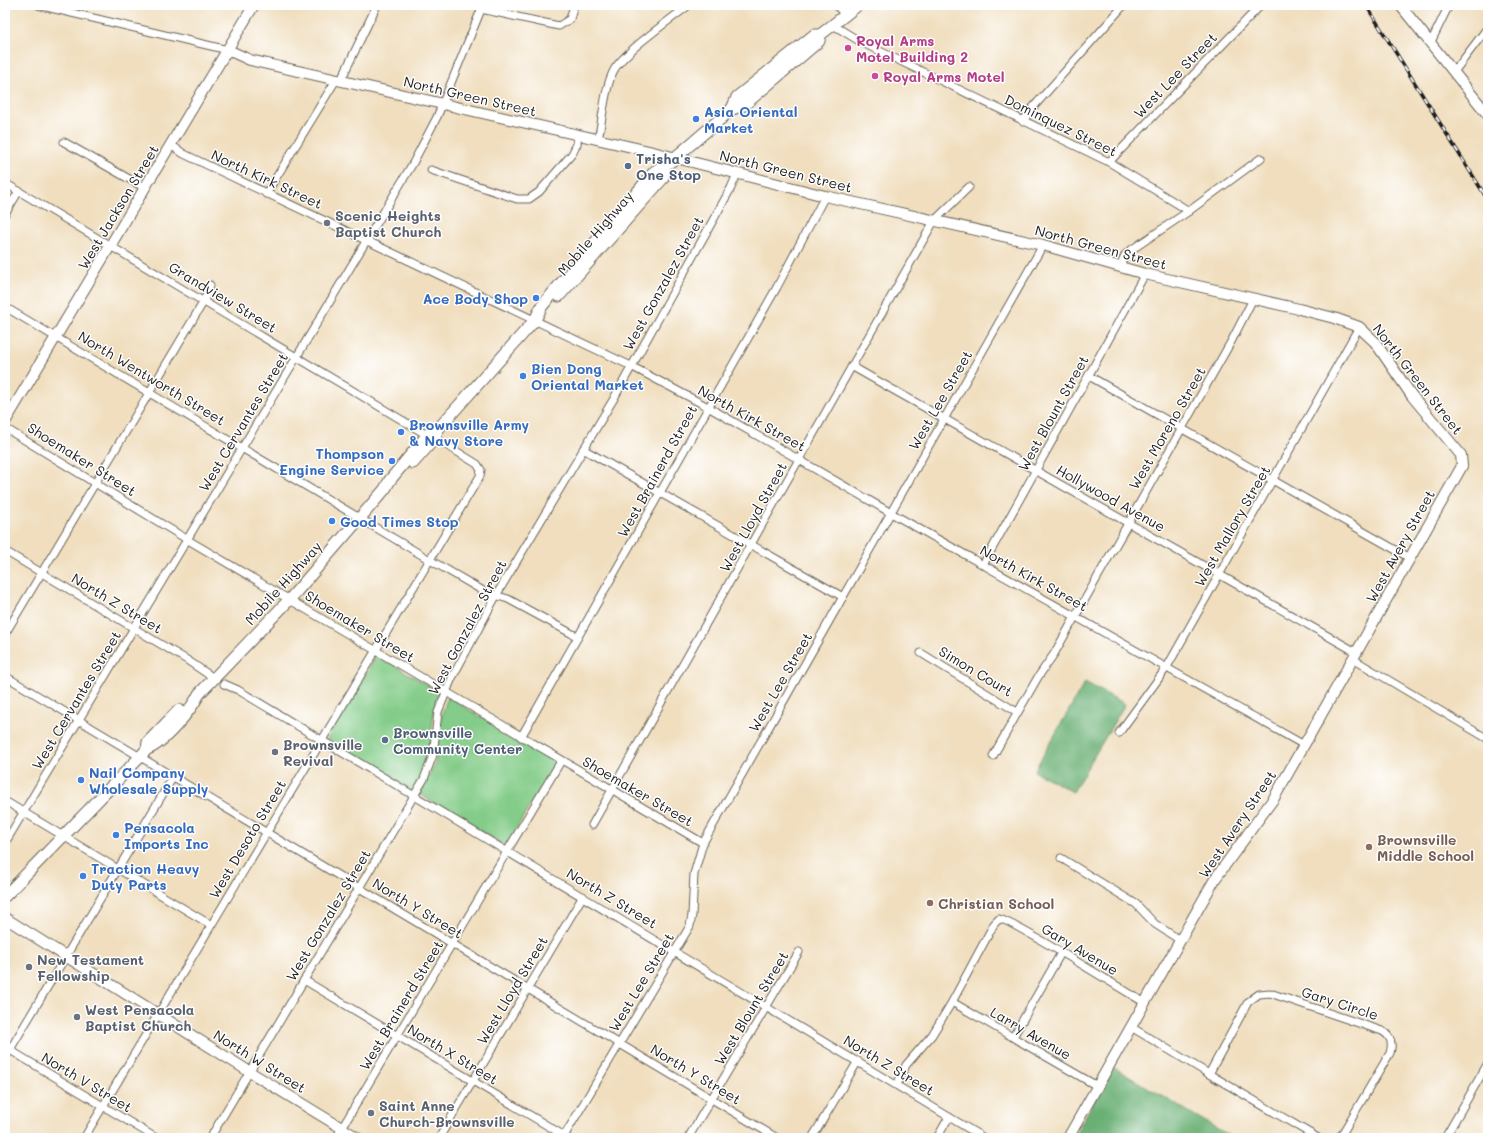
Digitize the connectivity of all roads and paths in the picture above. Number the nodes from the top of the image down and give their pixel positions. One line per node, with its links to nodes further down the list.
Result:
1 (38, 5): 17 (street, North Green Street)
2 (254, 5): 17 (street, West Jackson Street)
3 (377, 5): 19 (street)
4 (574, 5): 12 (street)
5 (689, 5): 24 (street)
6 (836, 5): 13 (street)
7 (858, 5): 13 (main road, Mobile Highway)
8 (1124, 5): 22 (street)
9 (1400, 5): 16 (street)
10 (1449, 5): 16 (street)
11 (1260, 6): 29 (street, West Lee Street)
12 (482, 7): 20 (street, West Cervantes Street)
13 (845, 15): 14 (main road, Mobile Highway)
14 (833, 25): 22 (street, Dominquez Street); 27 (main road, Mobile Highway)
15 (1488, 27): 18 (street)
16 (1430, 44): 18 (street)
17 (228, 50): 19 (street, North Green Street); 26 (street, West Jackson Street)
18 (1454, 72): 21 (street)
19 (339, 80): 20 (street, North Green Street); 36 (street)
20 (442, 103): 23 (street, North Green Street); 41 (street, West Cervantes Street)
21 (1488, 115)
22 (1023, 122): 29 (street, Dominquez Street)
23 (578, 135): 24 (street, North Green Street); 30 (street)
24 (598, 139): 27 (street, North Green Street)
25 (64, 142): 34 (street)
26 (171, 145): 34 (street, West Jackson Street); 36 (street, North Kirk Street)
27 (675, 158): 31 (street, North Green Street); 50 (main road, Mobile Highway)
28 (1261, 158): 38 (street)
29 (1109, 162): 38 (street, Dominquez Street)
30 (431, 170)
31 (737, 174): 37 (street, North Green Street); 54 (street, West Gonzalez Street)
32 (5, 183): 35 (street, Grandview Street)
33 (969, 187): 40 (street, West Lloyd Street)
34 (145, 188): 42 (street, West Jackson Street)
35 (19, 191): 39 (street); 42 (street, Grandview Street)
36 (266, 194): 41 (street, North Kirk Street)
37 (825, 196): 40 (street, North Green Street); 58 (street, West Brainerd Street)
38 (1189, 211): 44 (street)
39 (5, 214)
40 (934, 221): 43 (street, North Green Street); 55 (street, West Lloyd Street)
41 (366, 240): 50 (street, North Kirk Street); 53 (street, West Cervantes Street)
42 (111, 245): 48 (street, Grandview Street); 52 (street, West Jackson Street)
43 (1043, 245): 44 (street, North Green Street); 59 (street, West Lee Street)
44 (1120, 266): 45 (street, North Green Street)
45 (1145, 274): 47 (street, North Green Street); 56 (street, West Blount Street)
46 (210, 285): 48 (street)
47 (1253, 299): 51 (street, North Green Street); 62 (street, West Moreno Street)
48 (204, 301): 53 (street, Grandview Street); 57 (street)
49 (5, 307): 52 (street, North Wentworth Street)
50 (537, 316): 54 (street, North Kirk Street); 63 (main road, Mobile Highway)
51 (1359, 327): 67 (street, North Green Street); 70 (street, West Mallory Street)
52 (56, 336): 57 (street, North Wentworth Street); 60 (street, West Jackson Street)
53 (297, 357): 63 (street, Grandview Street); 64 (street, West Cervantes Street)
54 (631, 366): 58 (street, North Kirk Street); 65 (street, West Gonzalez Street)
55 (852, 366): 59 (street, Hollywood Avenue); 66 (street, West Lloyd Street)
56 (1089, 376): 62 (street); 69 (street, West Blount Street)
57 (150, 392): 64 (street, North Wentworth Street); 71 (street)
58 (708, 407): 66 (street, North Kirk Street); 72 (street, West Brainerd Street)
59 (945, 419): 69 (street, Hollywood Avenue); 73 (street, West Lee Street)
60 (5, 422)
61 (5, 428): 71 (street, Shoemaker Street)
62 (1181, 429): 70 (street); 75 (street, West Moreno Street)
63 (433, 434): 68 (street, Grandview Street); 74 (main road, Mobile Highway)
64 (243, 447): 74 (street, North Wentworth Street); 76 (street, West Cervantes Street)
65 (583, 449): 72 (street); 84 (street, West Gonzalez Street)
66 (800, 460): 73 (street, North Kirk Street); 77 (street, West Lloyd Street)
67 (1462, 462): 79 (street, West Avery Street)
68 (481, 470): 80 (street, West Desoto Street)
69 (1036, 471): 75 (street, Hollywood Avenue); 81 (street, West Blount Street)
70 (1272, 481): 79 (street); 83 (street, West Mallory Street)
71 (96, 482): 76 (street, Shoemaker Street); 82 (street)
72 (661, 492): 77 (street); 90 (street, West Brainerd Street)
73 (891, 513): 81 (street, North Kirk Street); 85 (street, West Lee Street)
74 (360, 519): 80 (street, North Wentworth Street); 86 (main road, Mobile Highway)
75 (1128, 523): 83 (street, Hollywood Avenue); 87 (street, West Moreno Street)
76 (188, 540): 86 (street, Shoemaker Street); 88 (street, West Cervantes Street)
77 (752, 545): 85 (street); 109 (street, West Lloyd Street)
78 (5, 551): 82 (street, North Z Street)
79 (1410, 558): 93 (street, West Avery Street)
80 (430, 560): 84 (street, North Wentworth Street); 91 (street, West Desoto Street)
81 (983, 565): 87 (street, North Kirk Street)
82 (41, 573): 88 (street, North Z Street); 89 (street)
83 (1220, 574): 93 (street, Hollywood Avenue); 94 (street, West Mallory Street)
84 (497, 594): 90 (street, North Wentworth Street); 97 (street, West Gonzalez Street)
85 (843, 596): 117 (street, West Lee Street)
86 (290, 599): 91 (street, Shoemaker Street); 96 (main road, Mobile Highway)
87 (1075, 615): 94 (street, North Kirk Street); 98 (street, West Moreno Street)
88 (135, 628): 96 (street, North Z Street); 99 (street, West Cervantes Street)
89 (5, 634)
90 (578, 637): 101 (street, West Brainerd Street)
91 (376, 650): 97 (street, Shoemaker Street); 103 (street, West Desoto Street)
92 (921, 653): 98 (street, Simon Court)
93 (1355, 655): 102 (street, Hollywood Avenue); 104 (street, West Avery Street)
94 (1167, 667): 100 (street, West Mallory Street); 104 (street, North Kirk Street)
95 (5, 676): 99 (street, North Y Street)
96 (220, 681): 103 (street, North Z Street); 105 (main road, Mobile Highway)
97 (446, 692): 101 (street, Shoemaker Street); 110 (street, West Gonzalez Street)
98 (1017, 712): 106 (street, West Moreno Street)
99 (79, 720): 105 (street, North Y Street); 112 (street, West Cervantes Street)
100 (1119, 733)
101 (521, 737): 107 (street, Shoemaker Street)
102 (1488, 739)
103 (322, 740): 110 (street, North Z Street); 114 (street, West Desoto Street)
104 (1304, 745): 126 (street, West Avery Street)
105 (143, 753): 108 (street, North Y Street); 115 (main road, Mobile Highway)
106 (993, 756)
107 (561, 761): 109 (street, Shoemaker Street); 118 (street, West Brainerd Street)
108 (173, 776): 114 (street, North Y Street); 120 (street)
109 (612, 791): 113 (street, West Lloyd Street); 117 (street, Shoemaker Street)
110 (414, 795): 118 (street, North Z Street); 121 (street, West Gonzalez Street)
111 (5, 801): 112 (street)
112 (24, 812): 115 (street); 116 (street, West Cervantes Street)
113 (592, 825)
114 (267, 832): 121 (street, North Y Street); 125 (street, West Desoto Street)
115 (63, 836): 120 (street); 122 (main road, Mobile Highway)
116 (5, 843)
117 (703, 843): 128 (street, West Lee Street)
118 (507, 851): 123 (street, North Z Street); 127 (street, West Brainerd Street)
119 (1061, 858): 126 (street)
120 (118, 868): 125 (street); 131 (street)
121 (359, 888): 127 (street, North Y Street); 132 (street, West Gonzalez Street)
122 (5, 896)
123 (583, 896): 128 (street, North Z Street); 133 (street, West Lloyd Street)
124 (5, 918): 131 (street, North W Street)
125 (211, 925): 137 (street, West Desoto Street)
126 (1180, 940): 135 (street, West Avery Street)
127 (452, 943): 133 (street, North Y Street); 139 (street, West Brainerd Street)
128 (675, 952): 136 (street, North Z Street); 141 (street, West Lee Street)
129 (799, 952): 136 (street, West Blount Street)
130 (1061, 953): 134 (street, Gary Avenue); 135 (street, Gary Avenue); 140 (street)
131 (66, 955): 137 (street, North W Street); 142 (street)
132 (304, 980): 139 (street, North X Street); 146 (street, West Gonzalez Street)
133 (528, 988): 141 (street, North Y Street); 148 (street, West Lloyd Street)
134 (952, 1002): 140 (street, Larry Avenue); 149 (street)
135 (1144, 1003): 138 (street, West Avery Street)
136 (766, 1006): 144 (street, North Z Street); 151 (street, West Blount Street)
137 (157, 1014): 146 (street, North W Street); 152 (street, West Desoto Street)
138 (1131, 1027): 147 (street); 150 (street, West Avery Street)
139 (397, 1036): 148 (street, North X Street); 154 (street, West Brainerd Street)
140 (1013, 1037): 150 (street, Larry Avenue)
141 (620, 1043): 151 (street, North Y Street); 155 (street, West Lee Street)
142 (7, 1048): 143 (street); 152 (street, North V Street)
143 (5, 1058)
144 (858, 1061): 149 (street, North Z Street); 164 (street)
145 (1488, 1063): 170 (street)
146 (250, 1072): 154 (street, North W Street); 158 (street, West Gonzalez Street)
147 (1209, 1074): 168 (street); 169 (street, Gary Circle)
148 (473, 1081): 155 (street, North X Street); 161 (street, West Lloyd Street)
149 (897, 1085): 153 (street, North Z Street)
150 (1097, 1086): 167 (street, West Avery Street)
151 (712, 1098): 162 (street, West Blount Street); 163 (street, North Y Street)
152 (103, 1106): 156 (street, West Desoto Street); 157 (street, North V Street)
153 (949, 1117): 165 (street); 166 (street, North Z Street)
154 (342, 1128): 159 (street, West Brainerd Street); 160 (street, North W Street)
155 (565, 1137)
156 (84, 1138)
157 (156, 1138)
158 (210, 1138)
159 (336, 1138)
160 (358, 1138)
161 (439, 1138)
162 (688, 1138)
163 (777, 1138)
164 (812, 1138)
165 (937, 1138)
166 (984, 1138)
167 (1068, 1138)
168 (1318, 1138)
169 (1338, 1138)
170 (1445, 1138)

